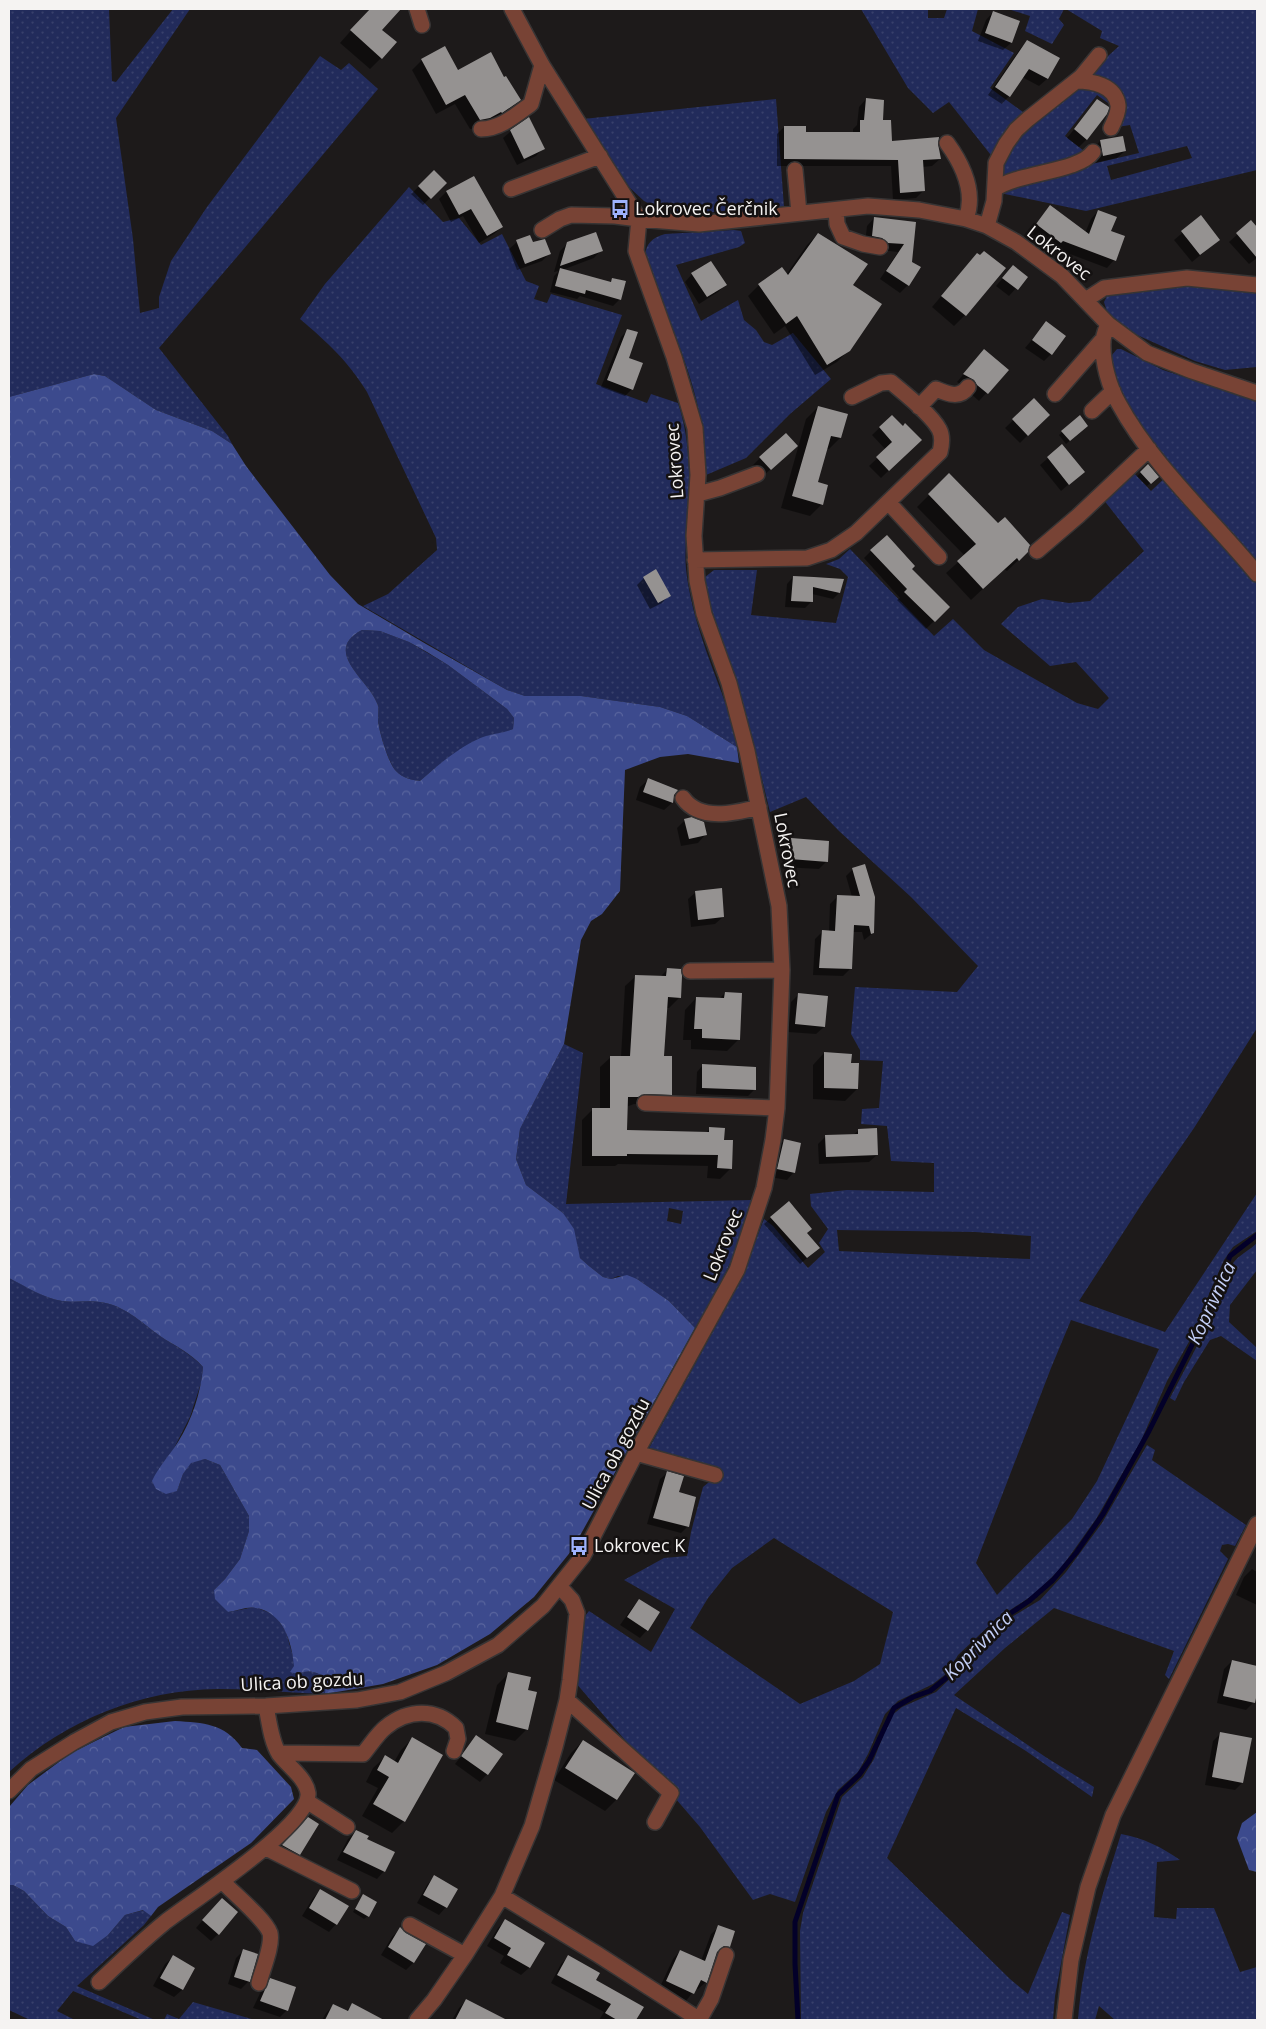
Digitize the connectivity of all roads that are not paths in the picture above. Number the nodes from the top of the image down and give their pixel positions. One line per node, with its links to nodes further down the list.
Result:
1 (417, 9): 3 (street)
2 (512, 9): 5 (street)
3 (422, 25)
4 (1099, 55): 6 (street)
5 (542, 65): 8 (street); 11 (street)
6 (1076, 81): 7 (street); 14 (street)
7 (1111, 128)
8 (481, 129)
9 (947, 143): 18 (street)
10 (1093, 152): 14 (street)
11 (600, 156): 13 (street); 17 (street)
12 (795, 170): 16 (street)
13 (511, 189)
14 (995, 189): 19 (street)
15 (836, 210): 16 (street, Lokrovec); 18 (street, Lokrovec); 21 (street)
16 (799, 213): 17 (street, Lokrovec)
17 (639, 219): 20 (street); 35 (street, Lokrovec)
18 (966, 219): 19 (street, Lokrovec)
19 (987, 226): 23 (street, Lokrovec)
20 (542, 230)
21 (880, 246)
22 (1257, 284): 23 (street)
23 (1087, 300): 24 (street, Lokrovec)
24 (1108, 324): 25 (street); 28 (street, Lokrovec)
25 (1103, 339): 27 (street); 29 (street)
26 (968, 386): 31 (street)
27 (1114, 391): 32 (street); 33 (street)
28 (1257, 392)
29 (1055, 394)
30 (852, 398): 31 (street)
31 (919, 406): 36 (street)
32 (1092, 411)
33 (1150, 449): 37 (street); 40 (street)
34 (757, 474): 35 (street)
35 (698, 494): 39 (street, Lokrovec)
36 (888, 502): 38 (street); 39 (street)
37 (1036, 551)
38 (939, 557)
39 (695, 560): 42 (street, Lokrovec)
40 (1257, 574)
41 (684, 798): 42 (street)
42 (760, 807): 43 (street, Lokrovec)
43 (782, 970): 44 (street); 46 (street, Lokrovec)
44 (690, 971)
45 (645, 1103): 46 (street)
46 (777, 1108): 47 (street, Lokrovec)
47 (706, 1328): 48 (street, Ulica ob gozdu)
48 (636, 1452): 49 (street); 51 (street, Ulica ob gozdu)
49 (715, 1475)
50 (1257, 1524): 71 (street)
51 (560, 1586): 52 (street); 53 (street, Ulica ob gozdu)
52 (568, 1700): 58 (street); 63 (street)
53 (266, 1706): 55 (street); 56 (street, Ulica ob gozdu)
54 (454, 1751): 55 (street)
55 (279, 1753): 57 (street)
56 (9, 1791)
57 (308, 1802): 59 (street); 60 (street)
58 (655, 1822)
59 (347, 1827)
60 (266, 1848): 61 (street); 62 (street)
61 (222, 1881): 67 (street); 68 (street)
62 (352, 1891)
63 (502, 1896): 65 (street); 70 (street)
64 (410, 1925): 65 (street)
65 (465, 1955): 69 (street)
66 (726, 1955): 70 (street)
67 (98, 1982)
68 (259, 1983)
69 (420, 2019)
70 (700, 2020)
71 (1064, 2020)

